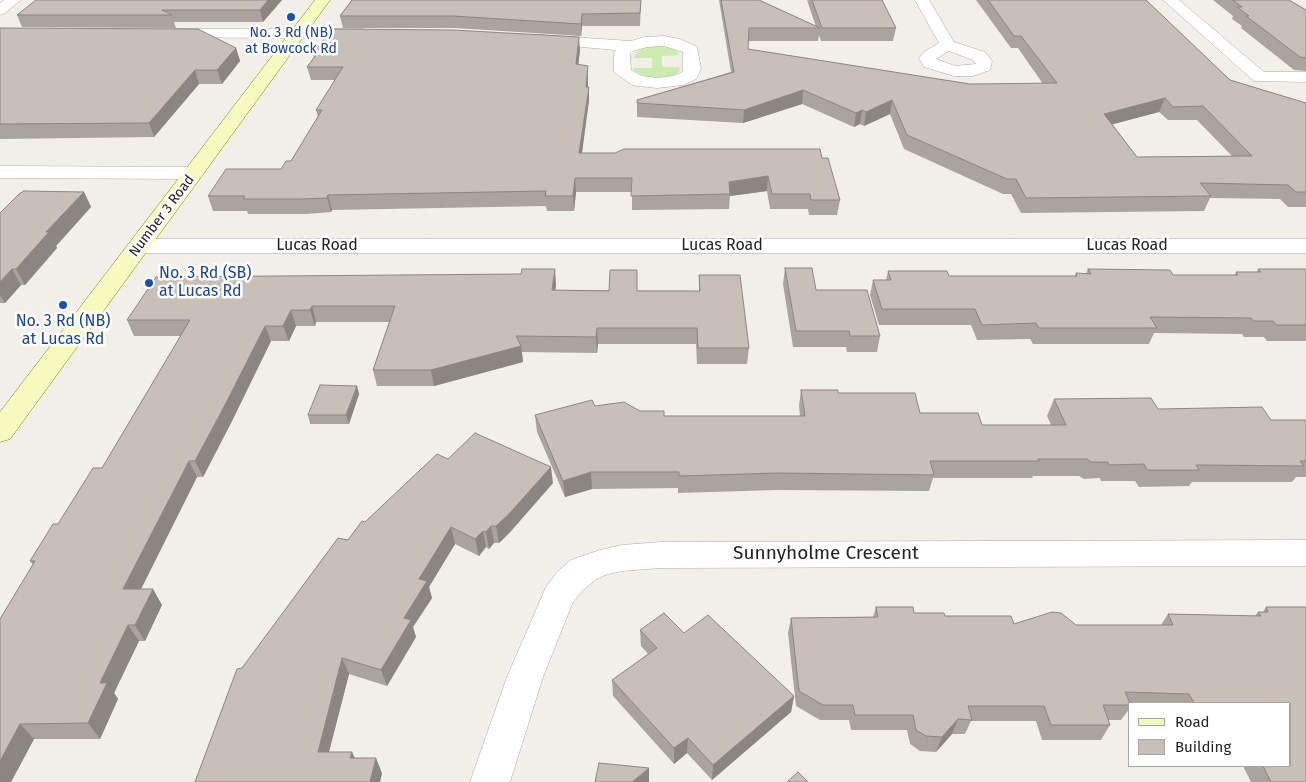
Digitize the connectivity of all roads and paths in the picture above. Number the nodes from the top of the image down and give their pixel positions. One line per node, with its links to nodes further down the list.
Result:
1 (14, 0): 5 (street)
2 (323, 0): 8 (main road, Number 3 Road)
3 (922, 0): 10 (street)
4 (1170, 0): 12 (street)
5 (0, 10)
6 (158, 34): 8 (street)
7 (378, 34): 8 (street)
8 (296, 36): 14 (main road, Number 3 Road)
9 (521, 38): 11 (street)
10 (948, 45)
11 (630, 46)
12 (1306, 77)
13 (0, 172): 14 (street)
14 (194, 173): 15 (main road, Number 3 Road)
15 (139, 246): 16 (street, Lucas Road); 17 (main road, Number 3 Road)
16 (1306, 246)
17 (0, 432)
18 (1306, 553): 19 (street, Sunnyholme Crescent)
19 (490, 782)

